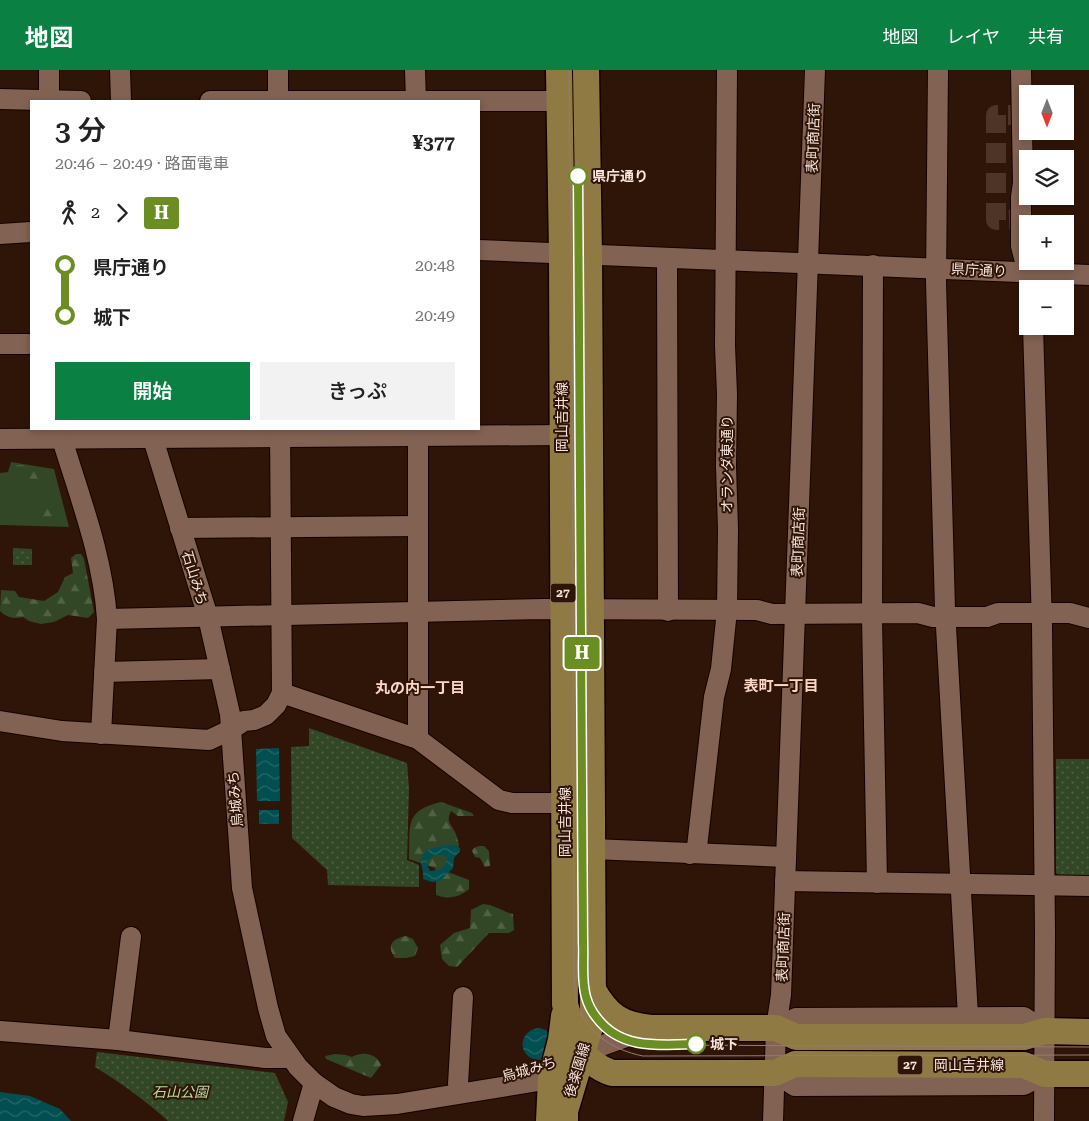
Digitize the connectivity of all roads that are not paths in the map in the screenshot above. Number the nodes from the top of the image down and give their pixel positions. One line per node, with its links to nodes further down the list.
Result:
1 (49, 70): 13 (street)
2 (120, 70): 14 (street)
3 (278, 70): 15 (street)
4 (415, 70): 16 (street)
5 (559, 70): 17 (main road, 岡山吉井線 / 27)
6 (586, 70): 23 (main road, 岡山吉井線 / 27)
7 (727, 70): 25 (street, オランダ東通り)
8 (815, 70): 26 (street, 表町商店街)
9 (938, 70): 28 (street)
10 (1021, 70): 31 (street)
11 (0, 99): 12 (street)
12 (30, 100)
13 (49, 100)
14 (121, 100)
15 (278, 100)
16 (416, 100)
17 (560, 100): 18 (street); 22 (main road, 岡山吉井線 / 27)
18 (480, 101)
19 (30, 232): 20 (street)
20 (0, 234)
21 (480, 250): 22 (street, 県庁通り)
22 (562, 253): 23 (street, 県庁通り); 39 (main road, 岡山吉井線 / 27)
23 (589, 255): 24 (street, 県庁通り); 46 (main road, 岡山吉井線 / 27)
24 (666, 258): 25 (street, 県庁通り); 48 (street)
25 (726, 260): 26 (street, 県庁通り); 47 (street, オランダ東通り)
26 (808, 263): 27 (street, 県庁通り); 51 (street, 表町商店街)
27 (873, 265): 28 (street, 県庁通り); 50 (street)
28 (936, 268): 30 (street, 県庁通り); 55 (street)
29 (1089, 275): 32 (street, 県庁通り)
30 (1023, 280)
31 (1030, 280)
32 (1040, 280)
33 (1033, 335): 52 (street)
34 (0, 344): 35 (street)
35 (30, 344)
36 (280, 433): 37 (street); 38 (street); 42 (street)
37 (418, 433): 39 (street); 43 (street)
38 (151, 434): 41 (street); 44 (street, 石山みち)
39 (562, 435): 45 (main road, 岡山吉井線 / 27)
40 (0, 439): 41 (street)
41 (62, 439): 57 (street)
42 (281, 526): 43 (street); 44 (street); 53 (street)
43 (418, 526): 49 (street)
44 (180, 528): 54 (street, 石山みち)
45 (564, 609): 46 (street); 49 (street); 65 (main road, 岡山吉井線 / 27)
46 (591, 610): 48 (street); 66 (main road, 岡山吉井線 / 27)
47 (728, 610): 48 (street); 51 (street); 67 (street, オランダ東通り)
48 (668, 611)
49 (418, 612): 53 (street); 64 (street)
50 (872, 612): 51 (street); 55 (street); 70 (street)
51 (795, 614): 68 (street, 表町商店街)
52 (1041, 614): 55 (street); 56 (street); 72 (street)
53 (282, 615): 54 (street); 60 (street)
54 (208, 617): 57 (street); 58 (street, 石山みち)
55 (946, 617): 71 (street)
56 (1089, 618)
57 (107, 619): 59 (street)
58 (220, 669): 59 (street); 62 (street, 石山みち)
59 (104, 672): 63 (street)
60 (282, 693): 62 (street); 64 (street)
61 (0, 721): 63 (street)
62 (230, 730): 63 (street); 84 (street, 烏城みち)
63 (101, 734)
64 (418, 740): 65 (street)
65 (565, 803): 85 (main road, 岡山吉井線 / 27)
66 (592, 849): 67 (street); 75 (main road, 岡山吉井線 / 27)
67 (694, 849): 68 (street)
68 (786, 857): 69 (street, 表町商店街)
69 (785, 881): 70 (street); 78 (street, 表町商店街)
70 (877, 882): 71 (street)
71 (960, 884): 72 (street); 77 (street)
72 (1044, 885): 73 (street); 81 (street)
73 (1089, 886)
74 (131, 937): 83 (street)
75 (593, 990): 79 (main road, 岡山吉井線 / 27); 85 (main road, 後楽園線)
76 (463, 997): 90 (street)
77 (968, 1016): 78 (street); 81 (street)
78 (777, 1021): 79 (main road, 岡山吉井線 / 27); 81 (main road, 岡山吉井線 / 27); 86 (street, 表町商店街)
79 (651, 1028): 85 (street, 烏城みち)
80 (0, 1031): 83 (street)
81 (1045, 1031): 82 (main road, 岡山吉井線 / 27); 87 (street)
82 (1089, 1032)
83 (118, 1040): 84 (street)
84 (291, 1058): 89 (street, 烏城みち)
85 (560, 1067): 86 (main road, 岡山吉井線 / 27); 90 (street, 烏城みち); 91 (street, 烏城みち); 92 (main road, 後楽園線)
86 (775, 1073): 87 (main road, 岡山吉井線 / 27); 94 (street, 表町商店街)
87 (1045, 1074): 88 (main road, 岡山吉井線 / 27); 95 (street)
88 (1089, 1074)
89 (314, 1082): 90 (street, 烏城みち); 91 (street, 烏城みち); 93 (street)
90 (458, 1084)
91 (505, 1087): 92 (street)
92 (557, 1119)
93 (303, 1121)
94 (773, 1121)
95 (1044, 1121)

